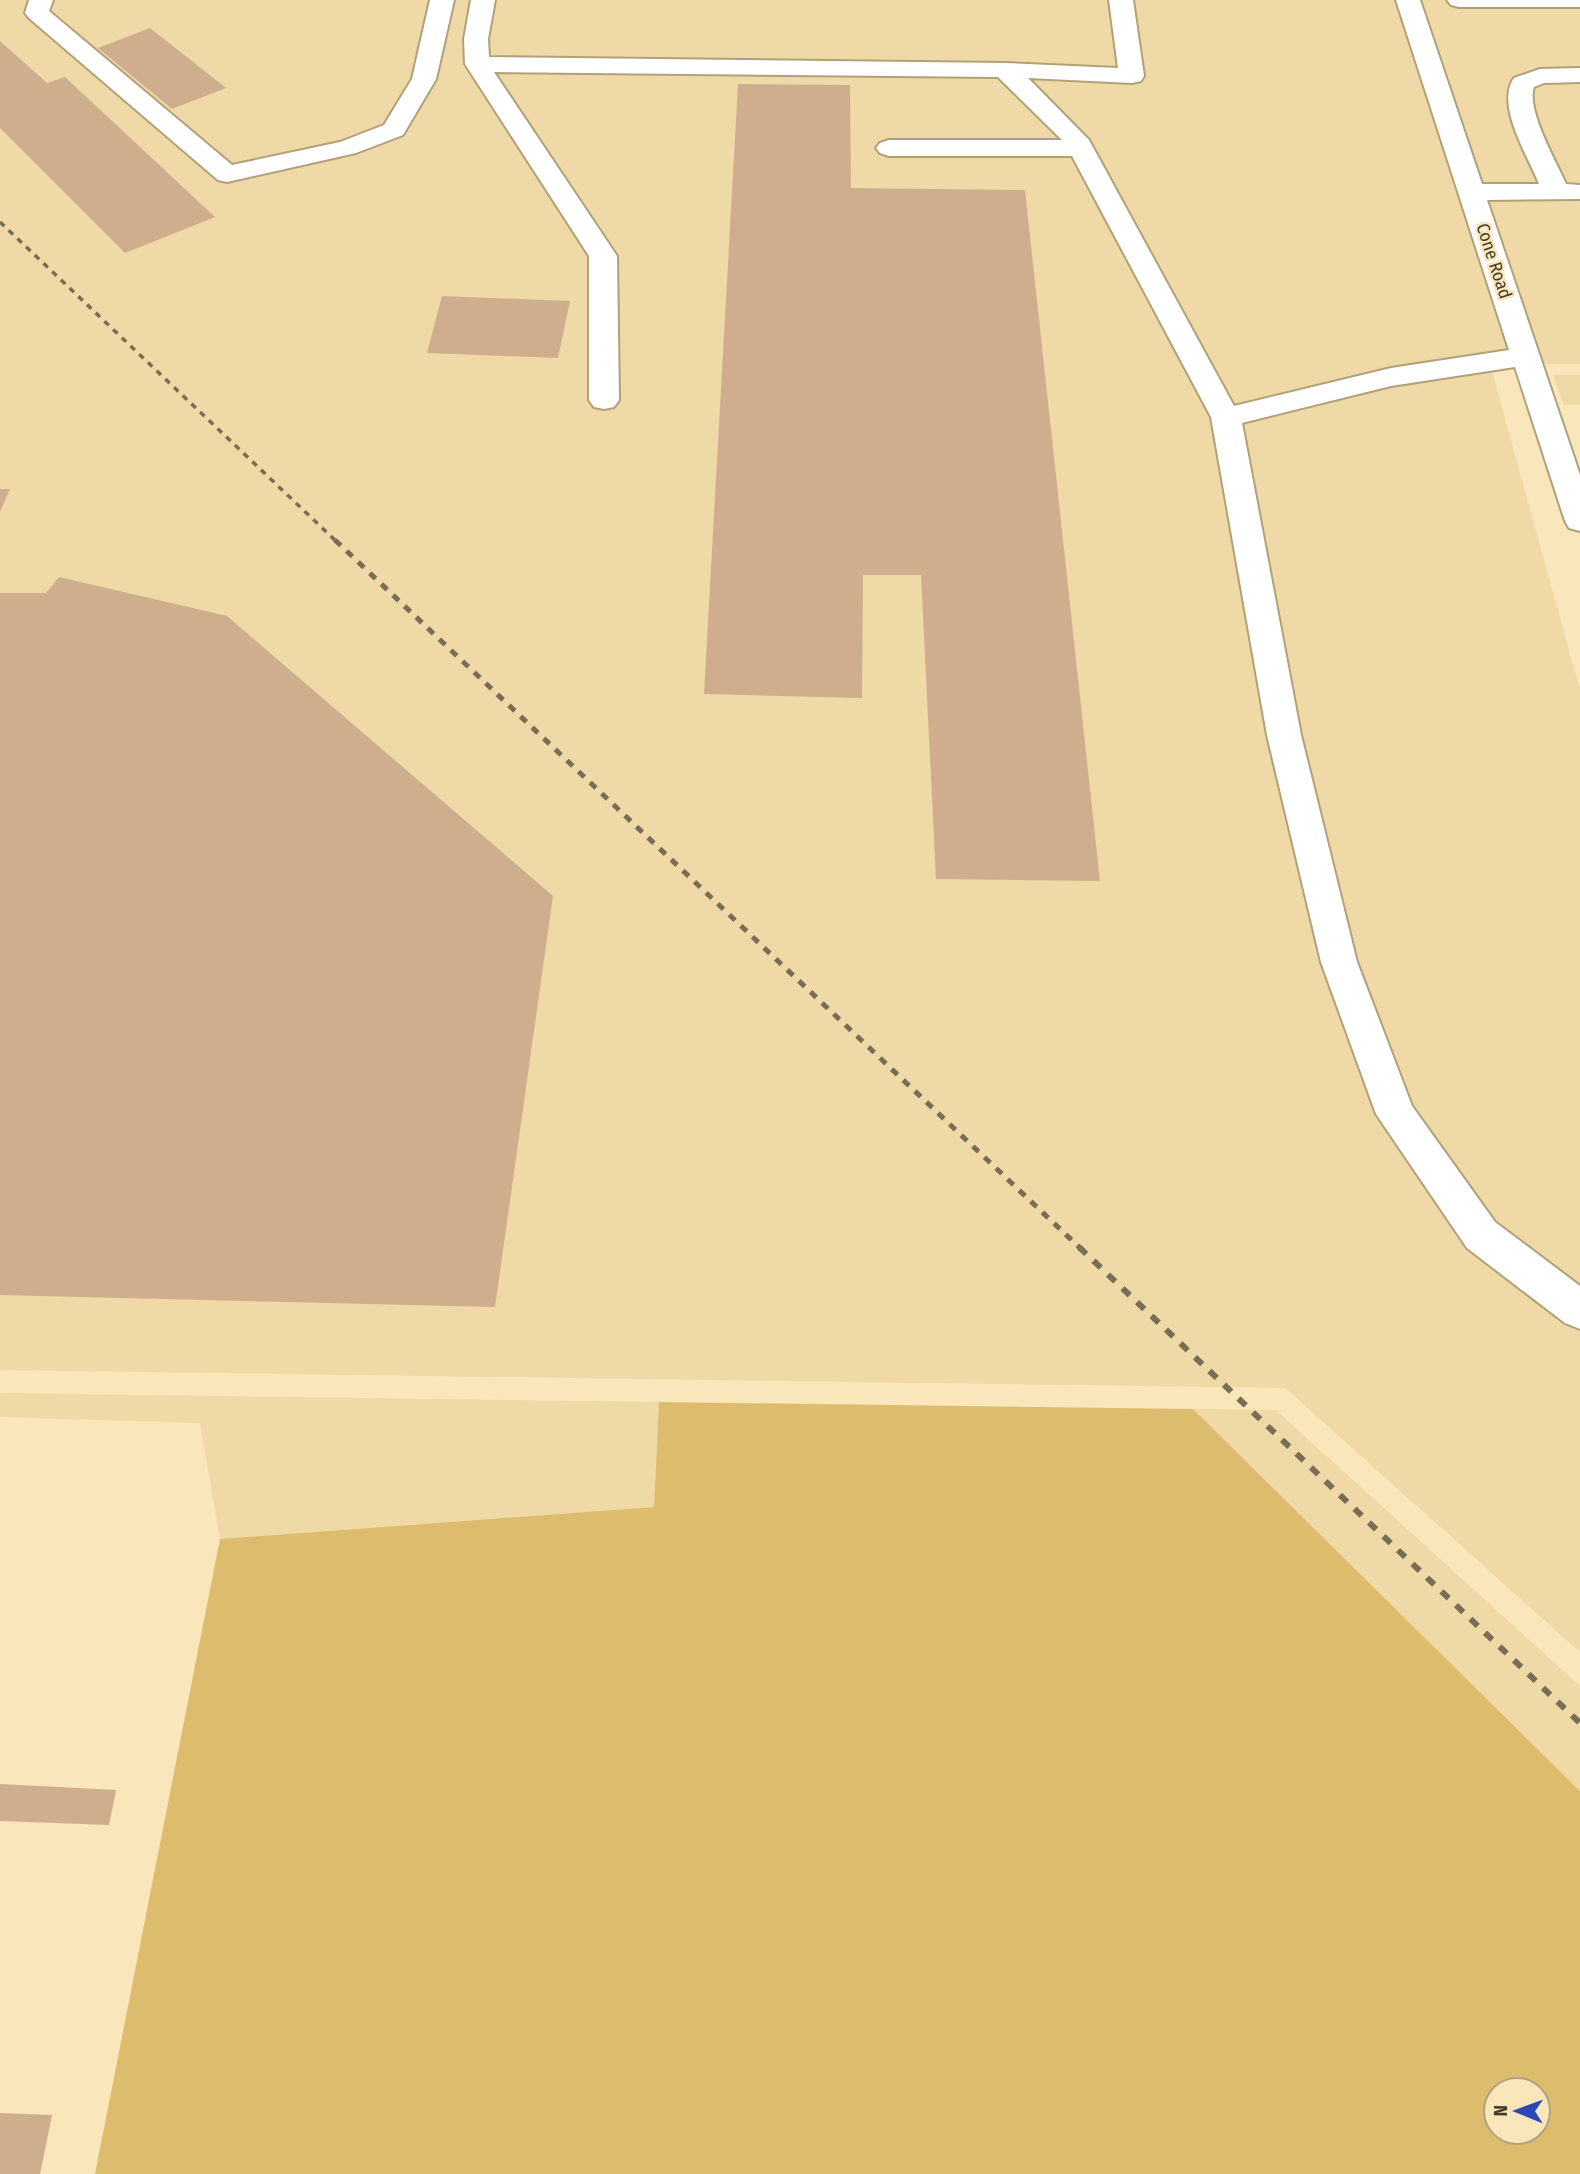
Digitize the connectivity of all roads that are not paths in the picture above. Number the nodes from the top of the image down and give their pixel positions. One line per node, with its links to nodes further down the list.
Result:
1 (41, 0): 2 (street)
2 (442, 0)
3 (483, 0): 9 (street)
4 (1121, 0): 10 (street)
5 (1408, 0): 14 (street, Cone Road)
6 (1459, 0): 7 (street)
7 (1573, 0): 8 (street)
8 (1580, 0)
9 (476, 52): 10 (street); 17 (street)
10 (1005, 70): 13 (street)
11 (1580, 75): 15 (street)
12 (889, 148): 13 (street)
13 (1080, 148): 18 (street)
14 (1471, 192): 15 (street); 16 (street, Cone Road)
15 (1568, 192)
16 (1525, 356): 18 (street); 19 (street, Cone Road)
17 (604, 400)
18 (1226, 417): 20 (street)
19 (1580, 521)
20 (1580, 1310)

